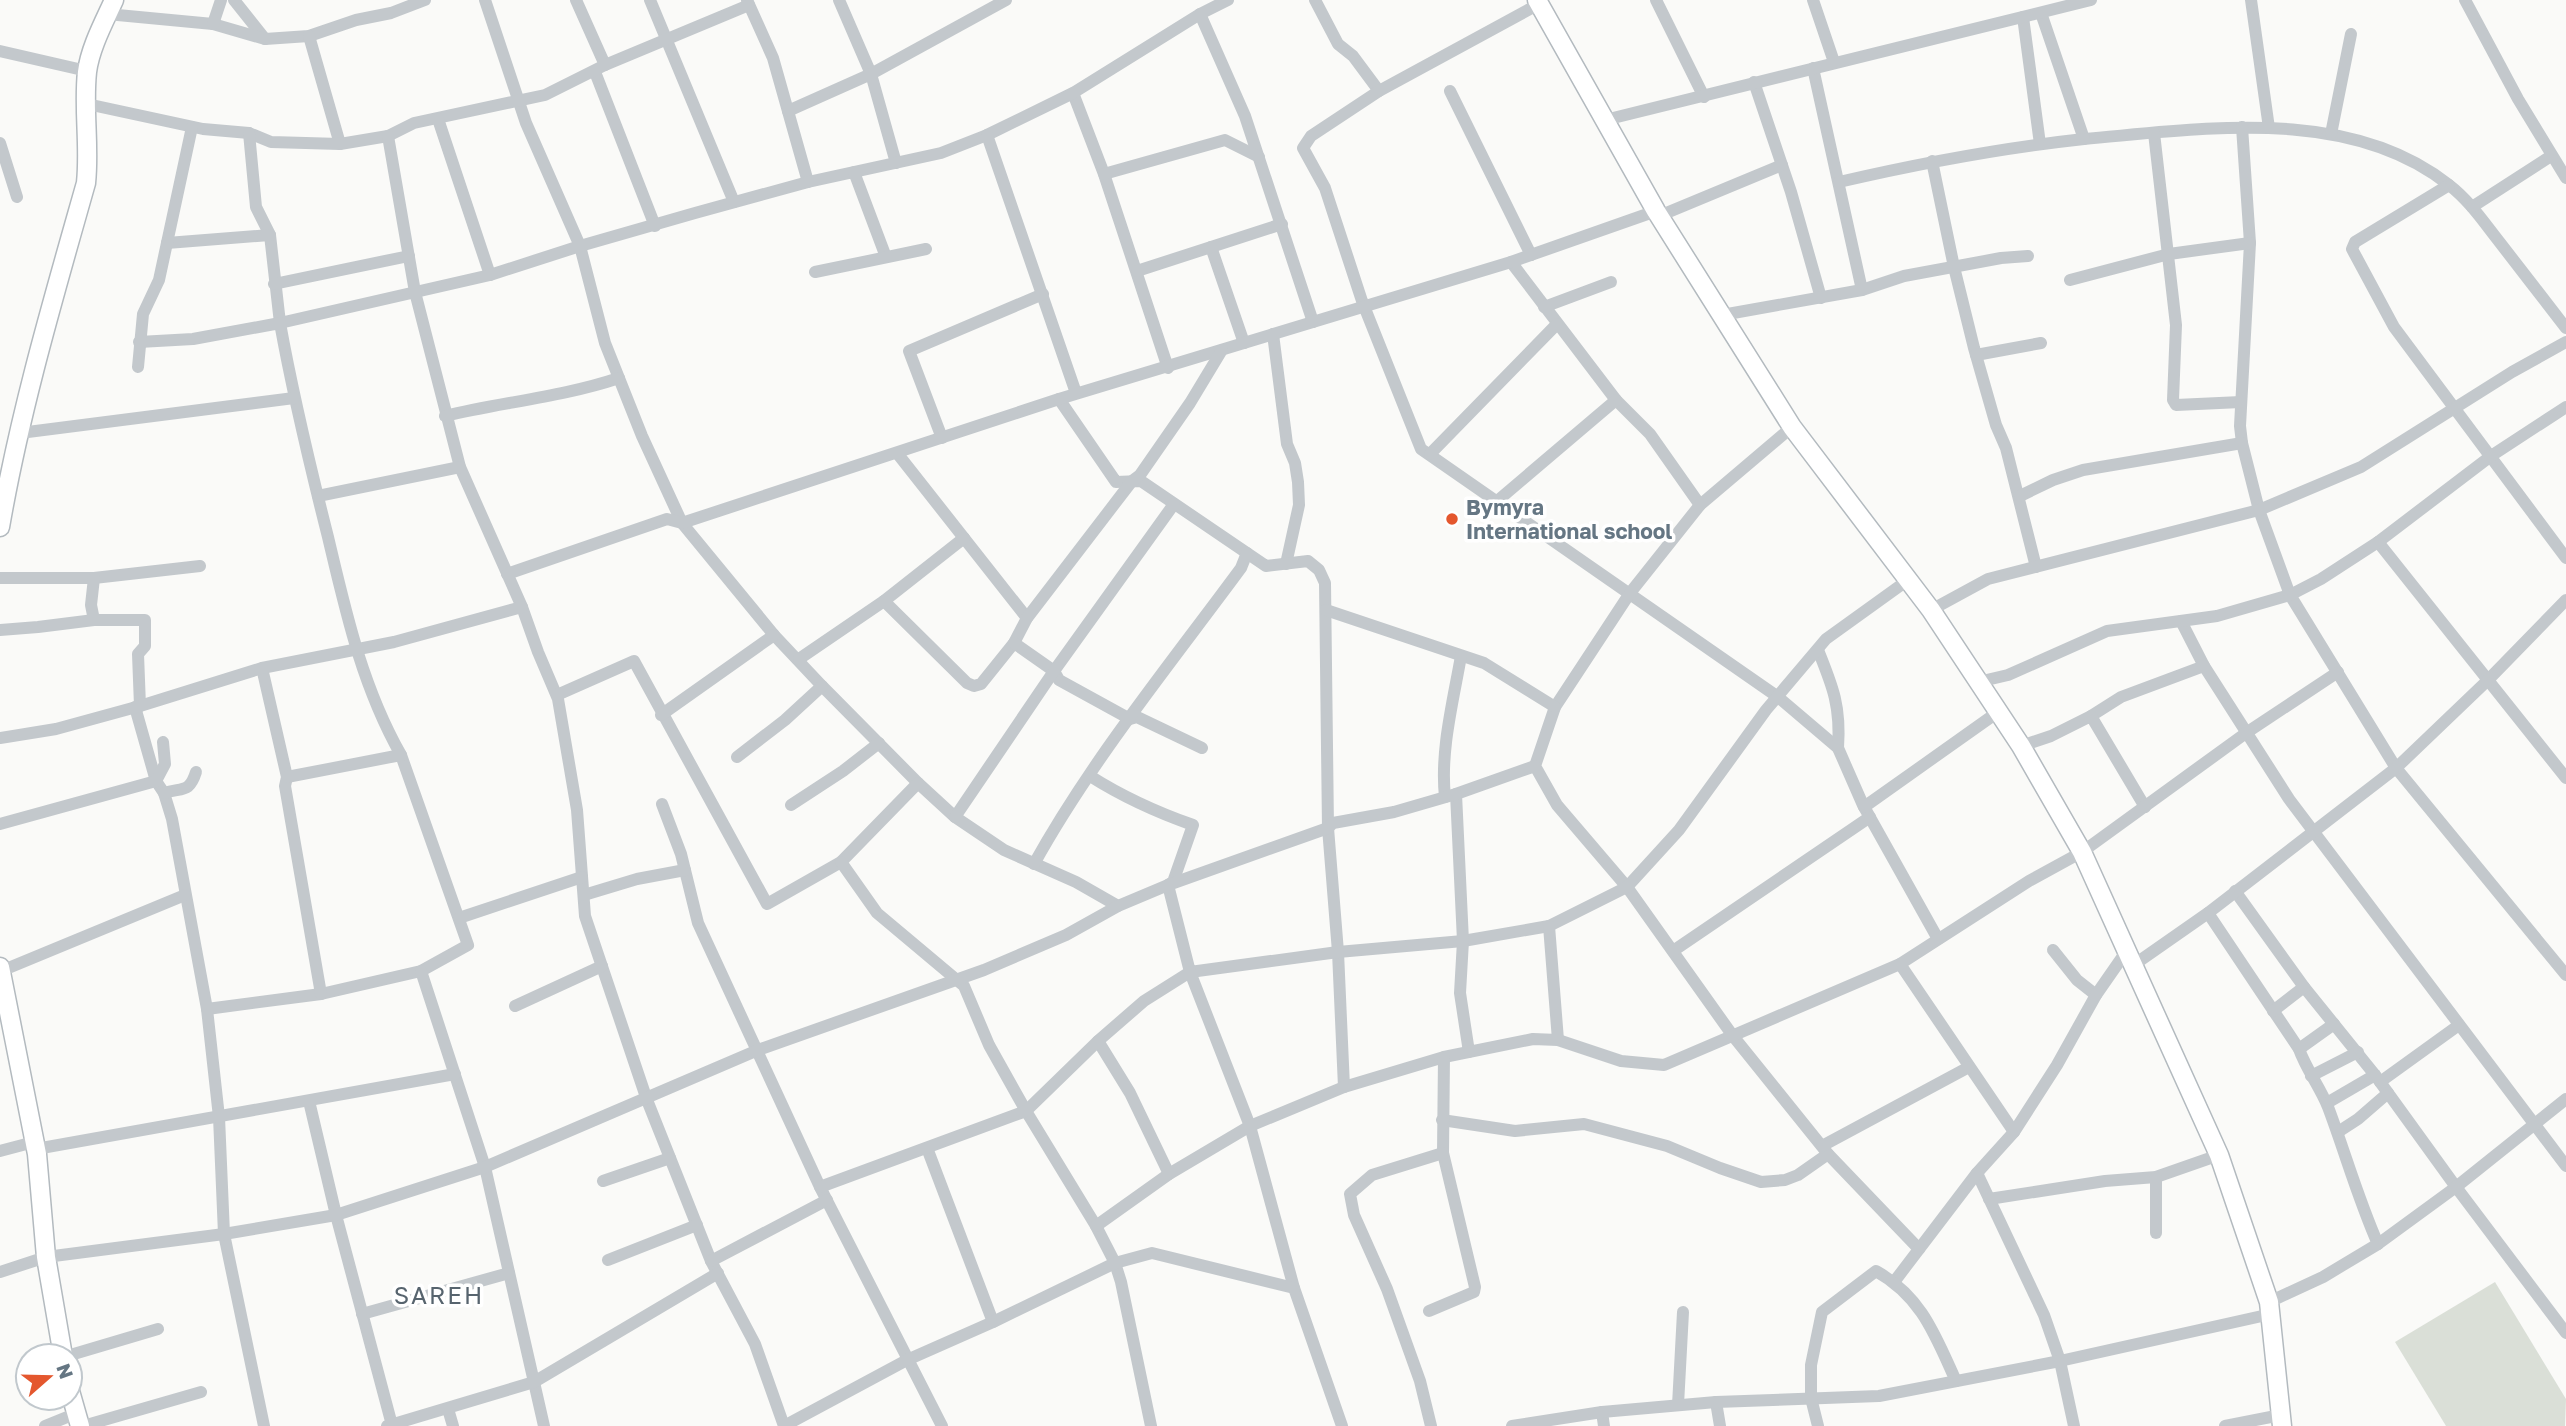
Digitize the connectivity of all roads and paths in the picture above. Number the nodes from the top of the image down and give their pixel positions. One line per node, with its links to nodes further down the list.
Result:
1 (220, 0): 23 (street)
2 (234, 0): 26 (street)
3 (425, 0): 25 (street)
4 (485, 0): 39 (street)
5 (576, 0): 31 (street)
6 (650, 0): 27 (street)
7 (839, 0): 33 (street)
8 (1006, 0): 33 (street)
9 (1228, 0): 21 (street)
10 (1315, 0): 35 (street)
11 (1656, 0): 38 (street)
12 (1814, 0): 29 (street)
13 (2091, 0): 17 (street)
14 (2251, 0): 46 (street)
15 (2465, 0): 56 (street)
16 (1538, 2): 35 (street); 43 (street)
17 (2072, 2): 20 (street)
18 (748, 3): 27 (street); 41 (street)
19 (111, 7): 23 (street); 32 (street)
20 (2041, 13): 22 (street); 52 (street)
21 (1200, 14): 37 (street); 57 (street)
22 (2023, 17): 29 (street); 55 (street)
23 (213, 24): 26 (street)
24 (2351, 34): 49 (street)
25 (309, 36): 26 (street); 54 (street)
26 (265, 39)
27 (668, 41): 31 (street); 68 (street)
28 (0, 51): 32 (street)
29 (1834, 62): 30 (street)
30 (1813, 68): 34 (street); 65 (street)
31 (600, 69): 39 (street); 72 (street)
32 (87, 71): 40 (street)
33 (871, 74): 41 (street); 59 (street)
34 (1754, 82): 38 (street); 60 (street)
35 (1379, 91): 96 (street)
36 (1450, 91): 80 (street)
37 (1073, 93): 50 (street); 62 (street)
38 (1704, 97): 43 (street)
39 (519, 102): 42 (street); 76 (street)
40 (87, 104): 44 (street); 122 (street)
41 (788, 111): 64 (street)
42 (438, 119): 51 (street); 88 (street)
43 (1605, 120): 70 (street)
44 (192, 127): 47 (street); 74 (street)
45 (2242, 127): 46 (street); 48 (street); 75 (street)
46 (2269, 128): 49 (street)
47 (249, 133): 54 (street); 73 (street)
48 (2154, 133): 52 (street); 79 (street)
49 (2331, 134): 66 (street)
50 (987, 135): 59 (street); 94 (street)
51 (388, 136): 54 (street); 81 (street)
52 (2084, 139): 55 (street)
53 (0, 143): 67 (street)
54 (340, 144)
55 (2040, 144): 58 (street)
56 (2550, 156): 63 (street); 69 (street)
57 (1259, 157): 62 (street); 71 (street)
58 (1932, 161): 65 (street); 85 (street)
59 (896, 163): 61 (street)
60 (1782, 165): 70 (street); 95 (street)
61 (854, 172): 64 (street); 83 (street)
62 (1104, 174): 86 (street)
63 (2566, 178)
64 (808, 182): 68 (street)
65 (1839, 182): 92 (street)
66 (2449, 185): 69 (street); 119 (street)
67 (17, 197)
68 (734, 202): 72 (street)
69 (2472, 207): 102 (street)
70 (1658, 214): 80 (street); 98 (street)
71 (1282, 224): 77 (street); 100 (street)
72 (655, 226): 76 (street)
73 (270, 235): 74 (street); 91 (street)
74 (167, 243): 104 (street)
75 (2250, 243): 79 (street); 117 (street)
76 (580, 246): 88 (street); 112 (street)
77 (1211, 247): 86 (street); 106 (street)
78 (926, 249): 83 (street)
79 (2169, 254): 89 (street); 117 (street)
80 (1531, 255): 84 (street)
81 (408, 256): 91 (street); 93 (street)
82 (2028, 256): 85 (street)
83 (887, 257): 87 (street)
84 (1511, 262): 96 (street); 97 (street)
85 (1954, 267): 92 (street); 109 (street)
86 (1137, 271): 111 (street)
87 (815, 272)
88 (490, 275): 93 (street)
89 (2070, 280)
90 (1611, 282): 97 (street)
91 (274, 284): 99 (street)
92 (1862, 290): 95 (street)
93 (415, 292): 99 (street); 120 (street)
94 (1043, 294): 113 (street); 123 (street)
95 (1821, 298): 98 (street)
96 (1364, 306): 100 (street); 126 (street)
97 (1544, 307): 101 (street)
98 (1722, 315): 121 (street)
99 (281, 323): 104 (street); 114 (street)
100 (1313, 323): 103 (street)
101 (1557, 324): 116 (street); 126 (street)
102 (2566, 328)
103 (1273, 334): 106 (street); 142 (street)
104 (139, 342): 110 (street)
105 (2566, 342): 119 (street)
106 (1244, 343): 108 (street)
107 (2041, 343): 109 (street)
108 (1222, 350): 111 (street); 129 (street)
109 (1976, 355): 131 (street)
110 (138, 367)
111 (1168, 368): 113 (street)
112 (619, 378): 120 (street); 136 (street)
113 (1076, 393): 115 (street)
114 (294, 398): 122 (street); 130 (street)
115 (1059, 399): 123 (street); 129 (street)
116 (1616, 400): 132 (street); 134 (street)
117 (2241, 402): 124 (street)
118 (2566, 407): 127 (street)
119 (2453, 408): 127 (street); 135 (street)
120 (445, 416): 128 (street)
121 (1793, 427): 134 (street); 148 (street)
122 (20, 433): 137 (street)
123 (942, 438): 125 (street)
124 (2242, 443): 131 (street); 135 (street)
125 (897, 453): 136 (street); 138 (street)
126 (1430, 454): 132 (street)
127 (2491, 456): 139 (street); 141 (street)
128 (460, 467): 130 (street); 145 (street)
129 (1132, 481): 133 (street); 156 (street)
130 (318, 496): 162 (street)
131 (2020, 496): 144 (street)
132 (1496, 502): 149 (street)
133 (1174, 504): 140 (street); 168 (street)
134 (1700, 505): 149 (street)
135 (2259, 510): 144 (street); 150 (street)
136 (682, 523): 145 (street); 160 (street)
137 (0, 527)
138 (964, 538): 152 (street); 156 (street)
139 (2378, 542): 150 (street); 170 (street)
140 (1247, 552): 142 (street); 180 (street)
141 (2566, 558)
142 (1286, 564): 154 (street)
143 (200, 566): 147 (street)
144 (2036, 567): 155 (street)
145 (507, 574): 153 (street)
146 (0, 578): 147 (street)
147 (94, 578): 157 (street)
148 (1908, 580): 155 (street); 163 (street)
149 (1630, 593): 174 (street); 176 (street)
150 (2290, 595): 158 (street); 169 (street)
151 (2566, 600): 170 (street)
152 (884, 601): 161 (street); 165 (street)
153 (522, 607): 162 (street); 173 (street)
154 (1326, 610): 164 (street); 206 (street)
155 (1931, 610): 171 (street)
156 (1027, 618): 161 (street)
157 (94, 620): 159 (street); 175 (street)
158 (2181, 621): 166 (street); 171 (street)
159 (0, 630)
160 (774, 635): 165 (street); 178 (street)
161 (1014, 643): 168 (street)
162 (355, 650): 167 (street); 188 (street)
163 (1818, 650): 174 (street); 187 (street)
164 (1461, 656): 176 (street); 199 (street)
165 (799, 659): 172 (street)
166 (2204, 666): 179 (street); 181 (street)
167 (262, 668): 175 (street); 194 (street)
168 (1054, 671): 180 (street); 204 (street)
169 (2338, 672): 181 (street); 191 (street)
170 (2488, 680): 191 (street); 195 (street)
171 (1978, 682): 177 (street)
172 (822, 686): 184 (street); 189 (street)
173 (556, 695): 178 (street); 212 (street)
174 (1778, 697): 187 (street); 214 (street)
175 (137, 707): 182 (street); 196 (street)
176 (1555, 707): 190 (street)
177 (1998, 712): 185 (street); 203 (street)
178 (661, 715): 209 (street)
179 (2091, 716): 185 (street); 202 (street)
180 (1130, 719): 186 (street); 193 (street)
181 (2246, 733): 202 (street); 207 (street)
182 (0, 738)
183 (163, 742): 196 (street)
184 (879, 743): 197 (street); 201 (street)
185 (2021, 747): 208 (street)
186 (1202, 748)
187 (1838, 748): 203 (street)
188 (401, 755): 194 (street); 220 (street)
189 (737, 757)
190 (1535, 766): 199 (street); 214 (street)
191 (2396, 768): 207 (street); 233 (street)
192 (196, 772): 198 (street)
193 (1090, 776): 210 (street); 213 (street)
194 (287, 777): 236 (street)
195 (2566, 778)
196 (156, 781): 198 (street); 205 (street)
197 (918, 783): 204 (street); 209 (street)
198 (164, 793): 216 (street)
199 (1450, 795): 206 (street); 223 (street)
200 (662, 804): 211 (street)
201 (791, 805)
202 (2145, 807): 208 (street)
203 (1867, 812): 222 (street); 225 (street)
204 (955, 817): 210 (street)
205 (0, 824)
206 (1328, 828): 213 (street); 226 (street)
207 (2313, 831): 215 (street); 242 (street)
208 (2082, 852): 222 (street); 227 (street)
209 (841, 862): 234 (street)
210 (1034, 864): 218 (street)
211 (685, 870): 217 (street); 247 (street)
212 (582, 877): 217 (street); 220 (street)
213 (1168, 885): 218 (street); 232 (street)
214 (1627, 887): 221 (street); 225 (street)
215 (2235, 891): 219 (street); 235 (street)
216 (185, 895): 230 (street); 239 (street)
217 (584, 895): 229 (street)
218 (1118, 906): 234 (street)
219 (2208, 913): 227 (street); 240 (street)
220 (459, 918): 231 (street)
221 (1549, 926): 223 (street); 244 (street)
222 (1938, 939): 228 (street)
223 (1463, 941): 226 (street); 248 (street)
224 (2053, 950): 237 (street)
225 (1673, 951): 243 (street)
226 (1338, 952): 232 (street); 255 (street)
227 (2131, 956): 237 (street); 273 (street)
228 (1900, 964): 243 (street); 251 (street)
229 (602, 966): 238 (street); 258 (street)
230 (0, 969): 268 (street)
231 (421, 971): 236 (street); 252 (street)
232 (1190, 972): 245 (street); 265 (street)
233 (2566, 975)
234 (954, 980): 247 (street); 261 (street)
235 (2304, 988): 240 (street); 241 (street)
236 (321, 994): 239 (street)
237 (2096, 995): 266 (street)
238 (515, 1006)
239 (207, 1009): 262 (street)
240 (2273, 1011): 246 (street)
241 (2334, 1024): 246 (street); 249 (street)
242 (2459, 1025): 254 (street); 264 (street)
243 (1733, 1036): 244 (street); 270 (street)
244 (1558, 1040): 248 (street)
245 (1098, 1041): 261 (street); 278 (street)
246 (2299, 1049): 253 (street)
247 (758, 1051): 258 (street); 281 (street)
248 (1469, 1052): 250 (street)
249 (2358, 1052): 253 (street); 254 (street)
250 (1444, 1057): 255 (street); 263 (street)
251 (1969, 1067): 266 (street); 270 (street)
252 (455, 1074): 259 (street); 276 (street)
253 (2311, 1076): 260 (street)
254 (2378, 1078): 256 (street); 260 (street)
255 (1344, 1087): 265 (street)
256 (2388, 1093): 267 (street); 282 (street)
257 (2566, 1099): 264 (street)
258 (647, 1100): 274 (street); 276 (street)
259 (309, 1101): 262 (street); 285 (street)
260 (2327, 1103): 267 (street)
261 (1026, 1111): 269 (street); 287 (street)
262 (219, 1117): 268 (street); 289 (street)
263 (1442, 1120): 270 (street); 272 (street)
264 (2535, 1125): 275 (street); 282 (street)
265 (1250, 1126): 278 (street); 300 (street)
266 (2014, 1132): 277 (street)
267 (2338, 1132): 290 (street)
268 (35, 1145): 271 (street); 292 (street)
269 (927, 1148): 281 (street); 305 (street)
270 (1825, 1150): 291 (street)
271 (0, 1151)
272 (1443, 1153): 302 (street); 331 (street)
273 (2219, 1155): 279 (street); 301 (street)
274 (670, 1158): 280 (street); 286 (street)
275 (2566, 1166)
276 (485, 1167): 285 (street); 297 (street)
277 (1976, 1173): 283 (street); 291 (street)
278 (1169, 1174): 287 (street)
279 (2156, 1177): 283 (street); 288 (street)
280 (603, 1181)
281 (820, 1187): 284 (street)
282 (2456, 1187): 290 (street); 307 (street)
283 (1989, 1199): 311 (street)
284 (827, 1200): 294 (street); 310 (street)
285 (336, 1215): 289 (street); 304 (street)
286 (697, 1225): 293 (street); 294 (street)
287 (1096, 1226): 295 (street)
288 (2156, 1233)
289 (224, 1234): 292 (street); 324 (street)
290 (2378, 1244): 301 (street)
291 (1919, 1250): 299 (street)
292 (46, 1257): 296 (street); 308 (street)
293 (608, 1260)
294 (711, 1261): 298 (street)
295 (1115, 1264): 300 (street); 305 (street); 329 (street)
296 (0, 1272)
297 (509, 1273): 304 (street); 313 (street)
298 (718, 1273): 313 (street); 327 (street)
299 (1894, 1282): 312 (street); 315 (street)
300 (1294, 1288): 330 (street)
301 (2270, 1308): 311 (street); 320 (street)
302 (1429, 1311)
303 (1683, 1312): 317 (street)
304 (362, 1314): 322 (street)
305 (993, 1322): 310 (street)
306 (158, 1329): 309 (street)
307 (2566, 1333)
308 (62, 1342)
309 (84, 1350)
310 (907, 1360): 327 (street); 328 (street)
311 (2060, 1360): 312 (street); 336 (street)
312 (1956, 1381): 315 (street)
313 (534, 1382): 318 (street); 326 (street)
314 (201, 1392): 321 (street)
315 (1811, 1398): 316 (street); 335 (street)
316 (1716, 1402): 317 (street); 334 (street)
317 (1678, 1405): 319 (street)
318 (448, 1409): 322 (street); 325 (street)
319 (1602, 1412): 332 (street); 333 (street)
320 (2281, 1421): 337 (street)
321 (80, 1422): 323 (street)
322 (390, 1425)
323 (45, 1426)
324 (264, 1426)
325 (453, 1426)
326 (544, 1426)
327 (784, 1426)
328 (942, 1426)
329 (1151, 1426)
330 (1342, 1426)
331 (1431, 1426)
332 (1512, 1426)
333 (1604, 1426)
334 (1720, 1426)
335 (1818, 1426)
336 (2074, 1426)
337 (2225, 1426)

